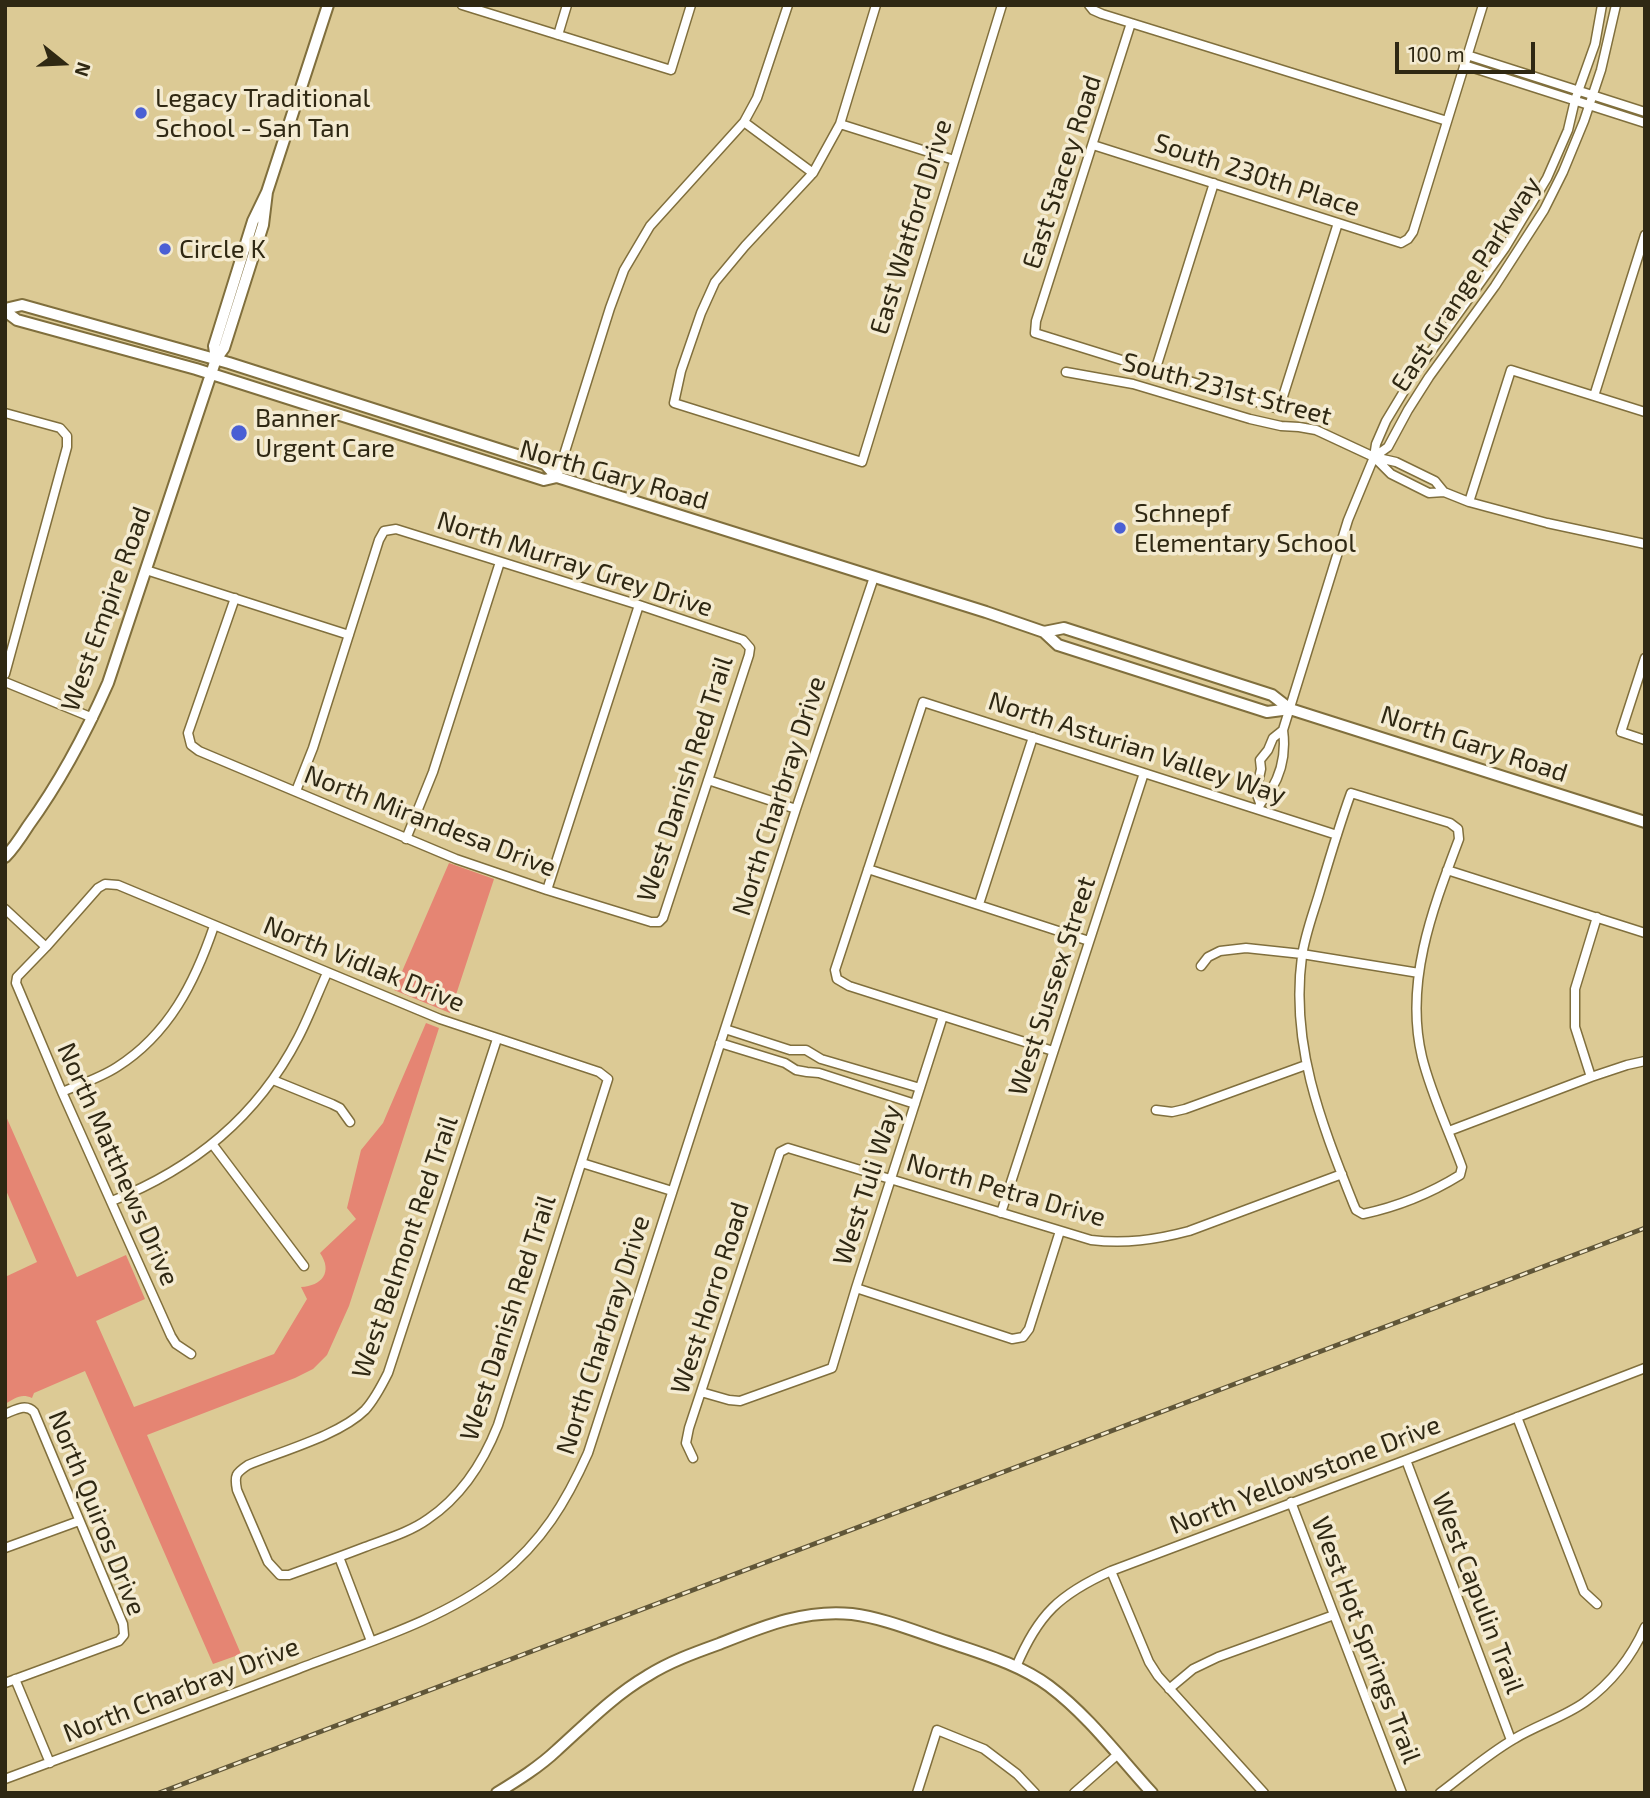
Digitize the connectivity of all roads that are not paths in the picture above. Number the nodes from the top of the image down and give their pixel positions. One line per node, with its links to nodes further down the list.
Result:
1 (328, 5): 33 (main road, West Empire Road)
2 (462, 5): 13 (street)
3 (567, 5): 13 (street)
4 (691, 5): 13 (street)
5 (788, 5): 22 (street)
6 (876, 5): 24 (street)
7 (1002, 5): 26 (street, East Watford Drive)
8 (1483, 5): 14 (street)
9 (1602, 5): 16 (street, East Grange Parkway)
10 (1616, 5): 17 (street, East Grange Parkway)
11 (1089, 6): 12 (street)
12 (1131, 23): 21 (street); 25 (street, East Stacey Road)
13 (558, 35)
14 (1467, 55): 15 (street); 16 (street)
15 (1464, 65): 18 (street); 21 (street)
16 (1579, 90): 17 (street); 18 (street, East Grange Parkway)
17 (1593, 94): 19 (street, East Grange Parkway); 20 (street)
18 (1575, 100): 19 (street); 40 (street, East Grange Parkway)
19 (1589, 105): 23 (street); 40 (street, East Grange Parkway)
20 (1645, 111)
21 (1447, 121): 29 (street, South 230th Place)
22 (744, 122): 27 (street); 41 (street)
23 (1645, 123)
24 (840, 124): 26 (street); 27 (street)
25 (1093, 145): 28 (street, South 230th Place); 32 (street, East Stacey Road)
26 (954, 160): 27 (street, East Watford Drive)
27 (813, 173)
28 (1214, 183): 29 (street, South 230th Place); 34 (street)
29 (1338, 223): 34 (street, South 231st Street)
30 (1645, 236): 37 (street)
31 (5, 310): 33 (main road); 36 (main road, North Gary Road)
32 (1035, 333): 34 (street, South 231st Street)
33 (216, 359): 36 (main road, West Empire Road); 41 (main road)
34 (1155, 371)
35 (1066, 372): 40 (street, South 231st Street)
36 (211, 374): 41 (main road, North Gary Road); 46 (main road, West Empire Road)
37 (1594, 396): 38 (street); 43 (street)
38 (1645, 412)
39 (5, 413): 54 (street)
40 (1374, 457): 42 (street, South 231st Street); 42 (street, South 231st Street); 56 (street, East Grange Parkway)
41 (557, 477): 47 (main road, North Gary Road)
42 (1444, 492): 43 (street, South 231st Street)
43 (1469, 502): 44 (street, South 231st Street)
44 (1645, 544)
45 (500, 562): 49 (street, North Murray Grey Drive); 51 (street, North Murray Grey Drive); 70 (street)
46 (146, 570): 48 (street); 57 (main road, West Empire Road)
47 (874, 577): 50 (main road, North Gary Road); 67 (street, North Charbray Drive)
48 (234, 598): 51 (street); 65 (street, North Mirandesa Drive)
49 (639, 606): 52 (street, North Murray Grey Drive); 74 (street)
50 (1044, 632): 56 (main road, North Gary Road); 56 (main road, North Gary Road)
51 (349, 635): 65 (street)
52 (750, 648): 64 (street, West Danish Red Trail)
53 (1645, 658): 60 (street)
54 (5, 674)
55 (5, 682): 57 (street)
56 (1290, 709): 58 (street, East Grange Parkway); 68 (main road, North Gary Road)
57 (93, 718): 71 (main road, West Empire Road)
58 (1283, 730): 61 (street); 63 (street)
59 (1033, 737): 62 (street, North Asturian Valley Way); 72 (street, North Asturian Valley Way); 75 (street)
60 (1645, 740)
61 (1261, 769): 63 (street); 66 (street)
62 (1144, 773): 66 (street, North Asturian Valley Way); 81 (street, West Sussex Street)
63 (1277, 775): 66 (street)
64 (708, 780): 67 (street); 78 (street, West Danish Red Trail)
65 (296, 791): 70 (street, North Mirandesa Drive)
66 (1259, 806): 69 (street, North Asturian Valley Way)
67 (796, 809): 88 (street, North Charbray Drive)
68 (1645, 822)
69 (1337, 835): 73 (street); 83 (street)
70 (406, 839): 74 (street, North Mirandesa Drive)
71 (5, 857)
72 (868, 870): 75 (street); 87 (street)
73 (1447, 870): 77 (street); 86 (street)
74 (547, 890): 78 (street, North Mirandesa Drive)
75 (979, 904): 81 (street)
76 (5, 909): 82 (street)
77 (1597, 917): 80 (street); 96 (street)
78 (659, 922)
79 (214, 926): 82 (street, North Vidlak Drive); 85 (street, North Vidlak Drive); 100 (street)
80 (1645, 933)
81 (1089, 941): 91 (street, West Sussex Street)
82 (46, 947): 100 (street, North Matthews Drive)
83 (1302, 954): 84 (street); 86 (street); 94 (street)
84 (1201, 966)
85 (327, 973): 89 (street, North Vidlak Drive); 98 (street)
86 (1419, 973): 104 (street)
87 (943, 1016): 91 (street); 99 (street, West Tuli Way)
88 (725, 1029): 90 (street, North Charbray Drive); 92 (street)
89 (497, 1039): 97 (street, North Vidlak Drive); 128 (street, West Belmont Red Trail)
90 (720, 1042): 95 (street); 110 (street, North Charbray Drive)
91 (1053, 1051): 112 (street, West Sussex Street)
92 (815, 1054): 95 (street); 99 (street)
93 (1645, 1061): 96 (street)
94 (1306, 1065): 102 (street); 108 (street)
95 (811, 1073): 101 (street)
96 (1591, 1077): 104 (street)
97 (608, 1079): 107 (street, West Danish Red Trail)
98 (273, 1080): 103 (street); 105 (street)
99 (920, 1088): 101 (street, West Tuli Way)
100 (62, 1092): 111 (street, North Matthews Drive)
101 (915, 1104): 109 (street, West Tuli Way)
102 (1156, 1110)
103 (351, 1122)
104 (1448, 1131): 108 (street)
105 (213, 1145): 111 (street); 114 (street)
106 (780, 1152): 109 (street, North Petra Drive); 118 (street, West Horro Road)
107 (582, 1163): 110 (street); 126 (street, West Danish Red Trail)
108 (1342, 1174): 113 (street, North Petra Drive)
109 (891, 1178): 112 (street, North Petra Drive); 115 (street, West Tuli Way)
110 (672, 1191): 132 (street, North Charbray Drive)
111 (112, 1201): 116 (street, North Matthews Drive)
112 (1001, 1213): 113 (street, North Petra Drive)
113 (1060, 1231): 115 (street)
114 (304, 1266)
115 (856, 1288): 118 (street, West Tuli Way)
116 (191, 1354)
117 (1645, 1368): 120 (street, North Yellowstone Drive)
118 (701, 1392): 121 (street, West Horro Road)
119 (5, 1414): 124 (street, North Quiros Drive)
120 (1517, 1417): 122 (street, North Yellowstone Drive); 129 (street)
121 (693, 1458)
122 (1405, 1460): 123 (street, North Yellowstone Drive); 137 (street, West Capulin Trail)
123 (1291, 1502): 127 (street, North Yellowstone Drive); 130 (street, West Hot Springs Trail)
124 (79, 1521): 125 (street); 134 (street, North Quiros Drive)
125 (5, 1548)
126 (339, 1557): 128 (street, West Danish Red Trail); 132 (street)
127 (1111, 1571): 133 (street, North Yellowstone Drive); 136 (street)
128 (279, 1575)
129 (1597, 1604)
130 (1334, 1615): 136 (street); 147 (street, West Hot Springs Trail)
131 (1645, 1627): 137 (street)
132 (370, 1641): 139 (street, North Charbray Drive)
133 (1016, 1667): 138 (main road); 141 (main road)
134 (15, 1679): 135 (street); 139 (street)
135 (5, 1683)
136 (1169, 1689): 146 (street)
137 (1511, 1740): 148 (street)
138 (1117, 1755): 144 (street); 145 (main road)
139 (50, 1763): 140 (street, North Charbray Drive)
140 (5, 1779)
141 (497, 1793)
142 (917, 1793): 143 (street)
143 (1035, 1793)
144 (1074, 1793)
145 (1152, 1793)
146 (1264, 1793)
147 (1402, 1793)
148 (1440, 1793)

